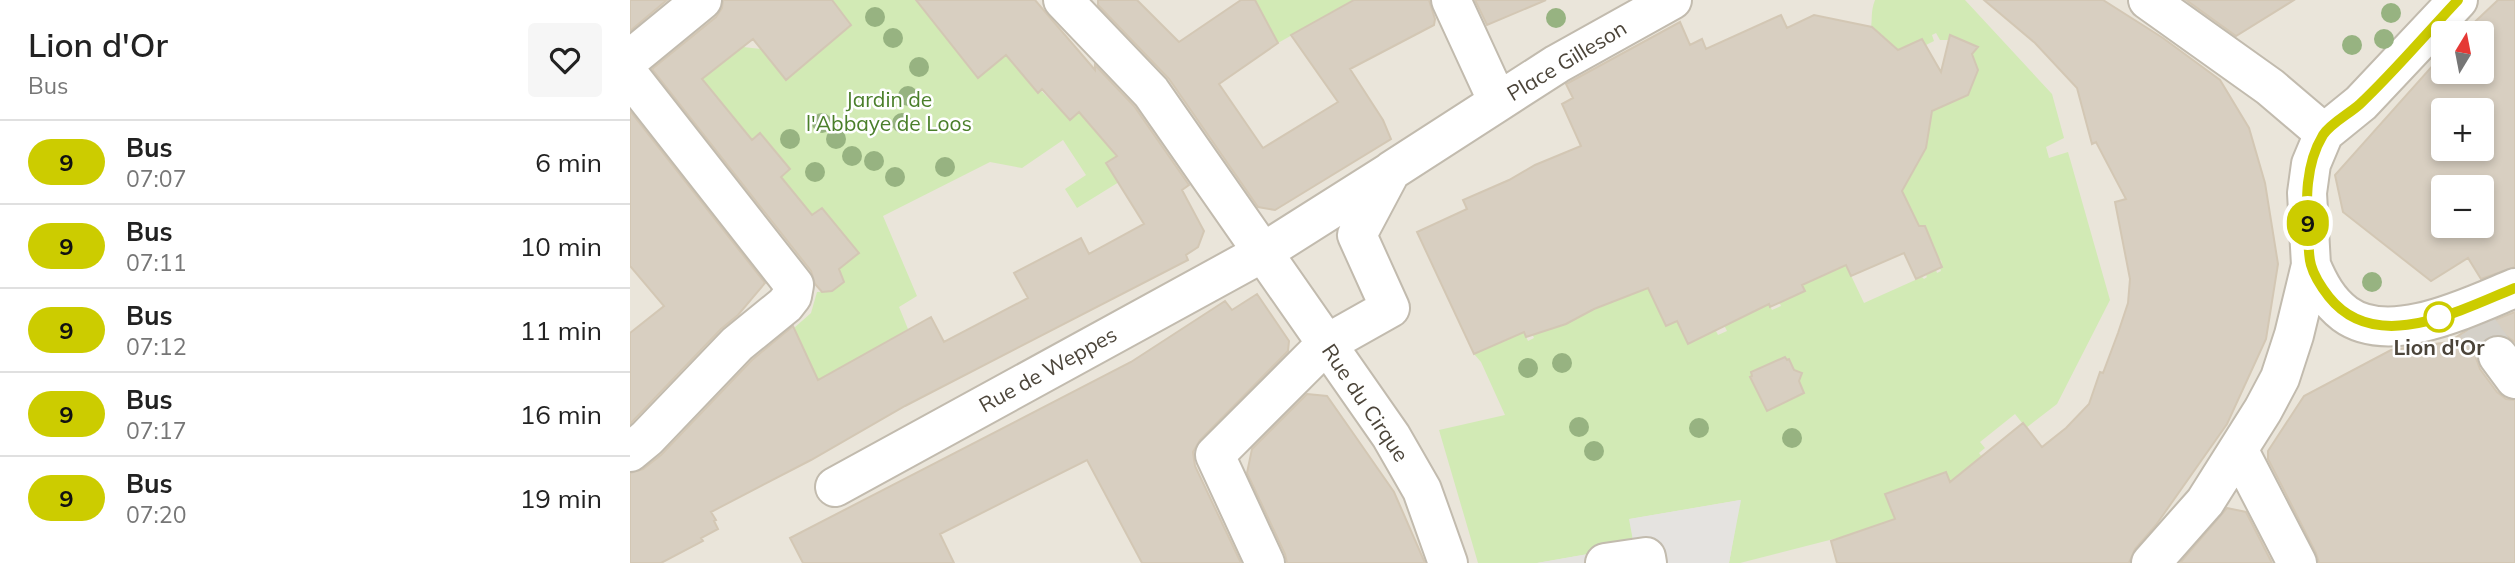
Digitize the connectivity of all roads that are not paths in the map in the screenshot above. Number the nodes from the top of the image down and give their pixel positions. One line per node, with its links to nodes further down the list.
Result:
1 (702, 0): 7 (street)
2 (1672, 0): 9 (street, Place Gilleson)
3 (2148, 0): 10 (street)
4 (2458, 0): 10 (street)
5 (1071, 3): 12 (street, Rue du Cirque)
6 (1453, 4): 9 (street, Place Gilleson)
7 (630, 59)
8 (630, 76): 17 (street)
9 (1498, 102): 11 (street, Place Gilleson)
10 (2324, 133): 13 (street)
11 (1391, 171): 12 (street, Place Gilleson); 15 (street, Place Gilleson)
12 (1262, 253): 15 (street, Rue du Cirque); 18 (street, Rue de Weppes)
13 (2311, 265): 14 (street); 16 (street)
14 (2515, 288)
15 (1326, 344): 19 (street); 20 (street, Rue du Cirque)
16 (2239, 451): 23 (street); 24 (street)
17 (630, 452)
18 (835, 486)
19 (1265, 563)
20 (1448, 563)
21 (1605, 563): 22 (street)
22 (1647, 563)
23 (2151, 563)
24 (2297, 563)

